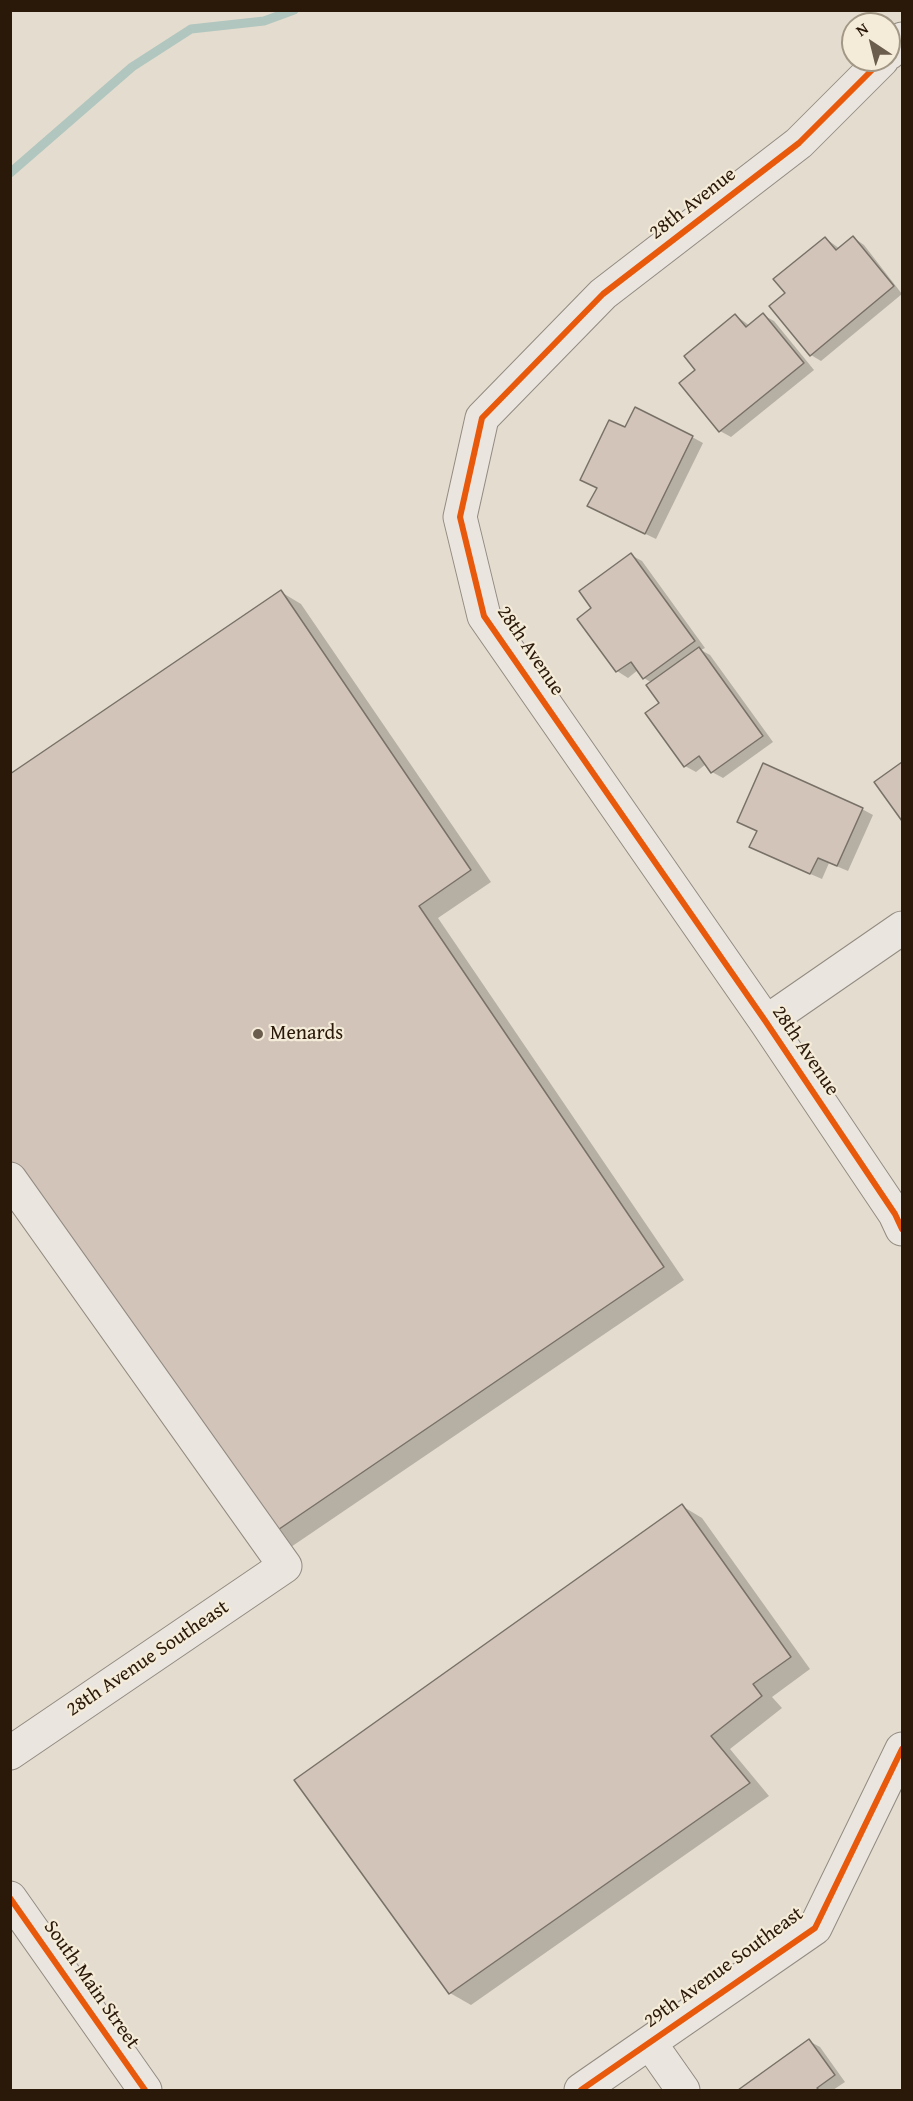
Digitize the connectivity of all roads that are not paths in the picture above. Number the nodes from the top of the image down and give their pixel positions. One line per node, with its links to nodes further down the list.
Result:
1 (870, 72): 3 (street, 28th Avenue)
2 (903, 928): 3 (street)
3 (766, 1022): 5 (street, 28th Avenue)
4 (10, 1179): 7 (street, 28th Avenue Southeast)
5 (903, 1229)
6 (903, 1749): 9 (street, 29th Avenue Southeast)
7 (10, 1753)
8 (10, 1898): 10 (street, South Main Street)
9 (650, 2043): 11 (street, 29th Avenue Southeast); 12 (street)
10 (145, 2091)
11 (581, 2091)
12 (683, 2091)

